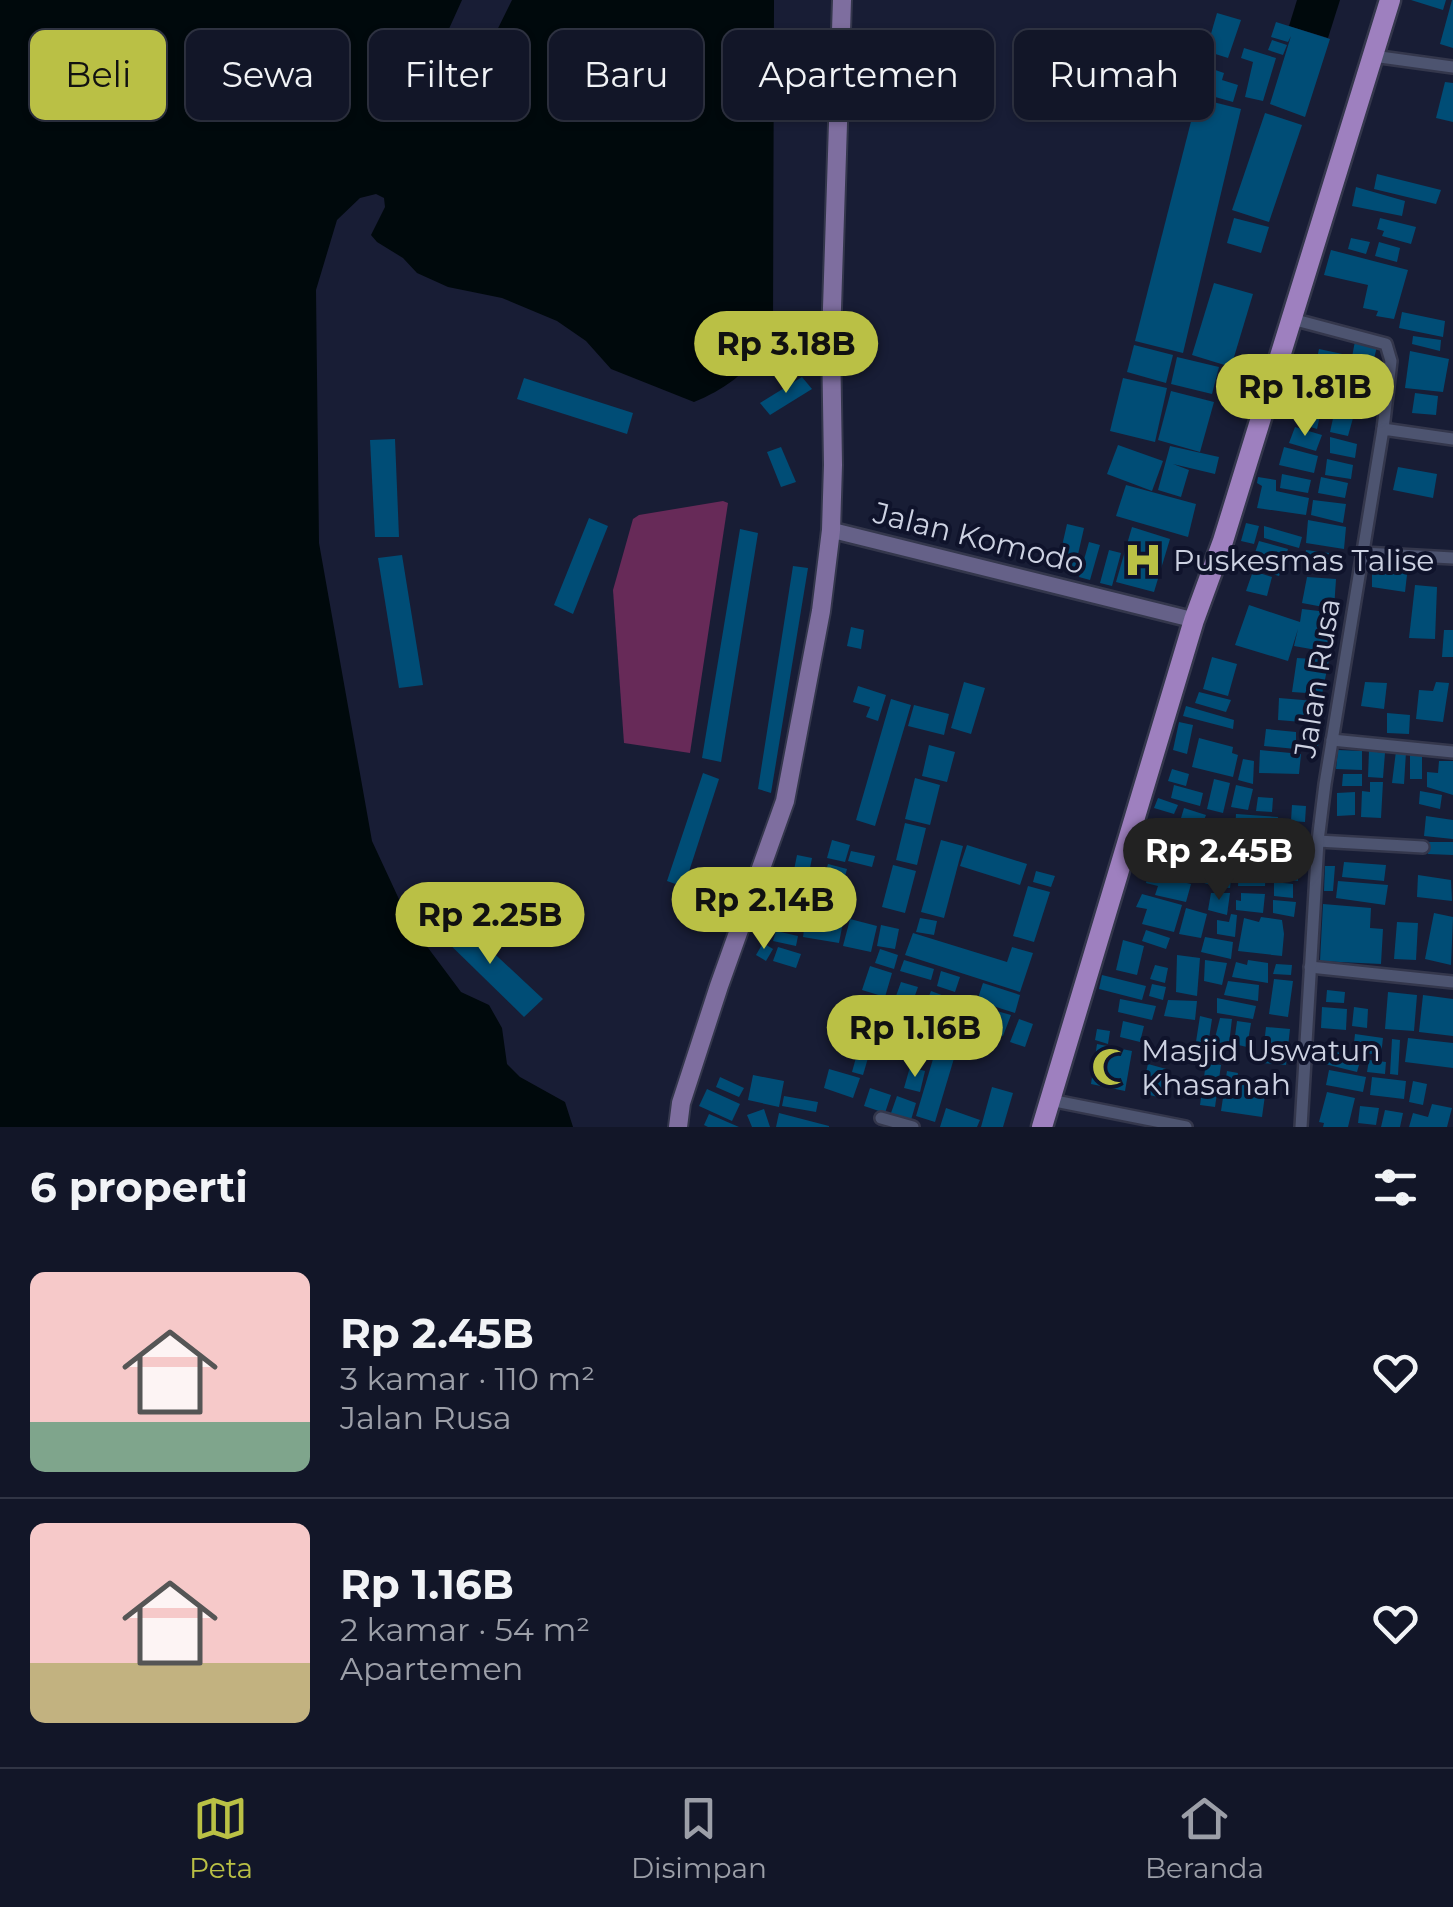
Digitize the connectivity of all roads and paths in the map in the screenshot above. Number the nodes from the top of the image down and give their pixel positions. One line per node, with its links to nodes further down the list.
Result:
1 (842, 0): 8 (main road)
2 (1390, 0): 3 (highway)
3 (1373, 56): 4 (street); 5 (highway)
4 (1453, 67)
5 (1292, 319): 6 (street, Jalan Rusa); 11 (highway)
6 (1383, 430): 7 (street); 9 (street, Jalan Rusa)
7 (1453, 440)
8 (830, 530): 11 (street, Jalan Komodo); 20 (main road, Jalan Komodo)
9 (1363, 553): 10 (street); 12 (street, Jalan Rusa)
10 (1453, 558)
11 (1194, 620): 18 (highway)
12 (1332, 740): 13 (street); 14 (street, Jalan Rusa)
13 (1453, 752)
14 (1318, 840): 15 (street); 16 (street, Jalan Rusa)
15 (1423, 848)
16 (1310, 967): 17 (street); 24 (street, Jalan Rusa)
17 (1453, 982)
18 (1050, 1100): 22 (highway); 23 (street)
19 (880, 1118): 21 (street)
20 (678, 1127)
21 (912, 1127)
22 (1042, 1127)
23 (1186, 1127)
24 (1301, 1127)

